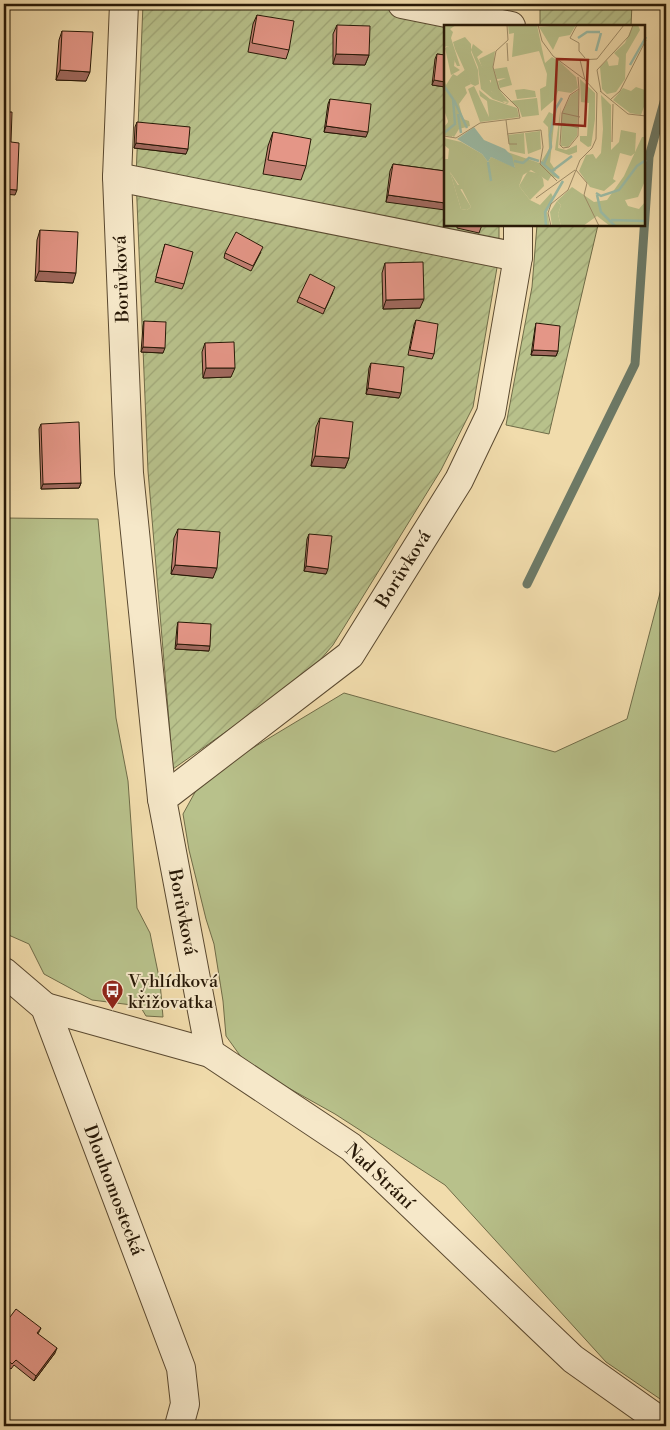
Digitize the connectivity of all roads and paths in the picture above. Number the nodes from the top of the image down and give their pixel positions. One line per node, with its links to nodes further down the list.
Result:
1 (124, 4): 6 (street, Borůvková)
2 (402, 4): 4 (street)
3 (518, 4): 5 (street)
4 (506, 25)
5 (518, 25)
6 (116, 177): 8 (street); 9 (street, Borůvková)
7 (518, 226): 8 (street, Borůvková)
8 (518, 257): 9 (street, Borůvková)
9 (162, 799): 12 (street, Borůvková)
10 (4, 972): 11 (street, Dlouhomostecká)
11 (46, 1007): 12 (street, Nad Strání); 14 (street, Dlouhomostecká)
12 (210, 1054): 13 (street, Nad Strání)
13 (666, 1425)
14 (178, 1426)

